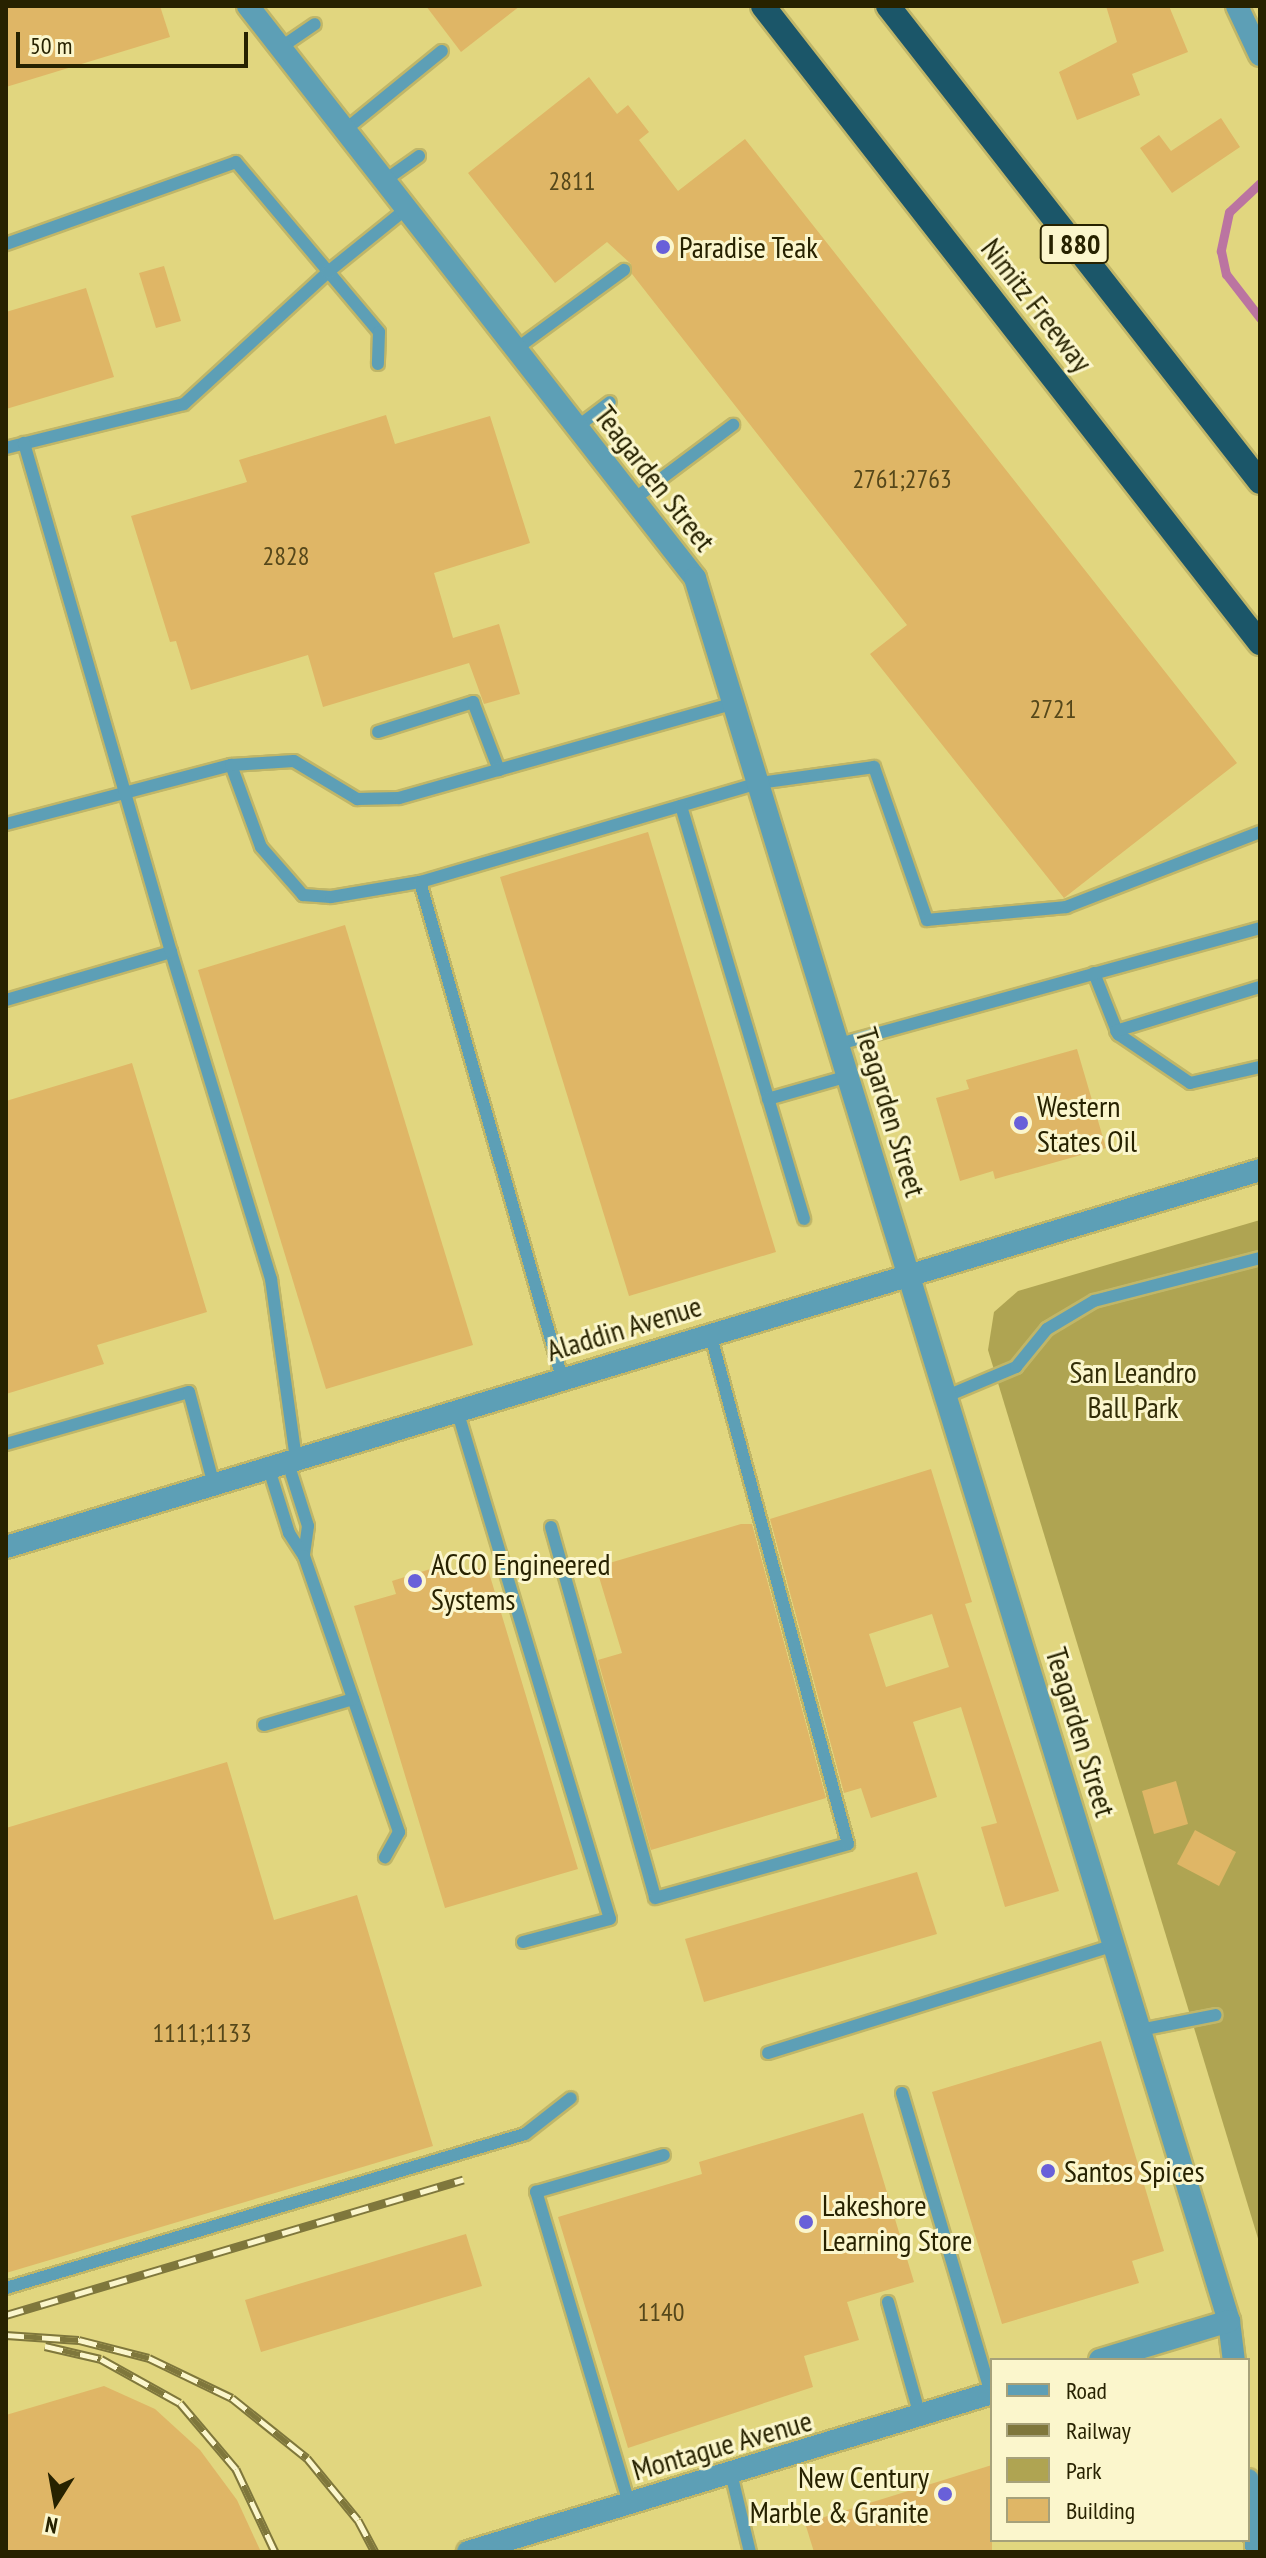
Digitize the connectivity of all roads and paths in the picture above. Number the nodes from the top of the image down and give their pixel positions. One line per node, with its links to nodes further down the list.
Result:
1 (248, 6): 6 (street, Teagarden Street)
2 (763, 6): 25 (highway, Nimitz Freeway)
3 (888, 6): 23 (highway, I 880)
4 (1237, 6): 8 (street)
5 (315, 24): 6 (lane)
6 (280, 48): 9 (street, Teagarden Street)
7 (442, 51): 9 (lane)
8 (1260, 55)
9 (345, 130): 11 (street, Teagarden Street)
10 (419, 156): 11 (lane)
11 (384, 181): 12 (street, Teagarden Street)
12 (406, 209): 15 (lane); 16 (street, Teagarden Street)
13 (6, 244): 15 (lane)
14 (624, 270): 16 (lane)
15 (328, 272): 17 (lane); 21 (lane)
16 (516, 349): 20 (street, Teagarden Street)
17 (378, 364)
18 (610, 402): 20 (lane)
19 (733, 425): 24 (lane)
20 (577, 427): 24 (street, Teagarden Street)
21 (24, 443): 22 (lane); 31 (lane)
22 (6, 448)
23 (1260, 482)
24 (634, 499): 26 (street, Teagarden Street)
25 (1260, 643)
26 (734, 703): 29 (lane); 30 (street, Teagarden Street)
27 (378, 732): 29 (lane)
28 (231, 765): 29 (lane); 31 (lane); 35 (lane)
29 (499, 770)
30 (759, 783): 32 (lane); 34 (lane); 42 (street, Teagarden Street)
31 (121, 794): 33 (lane); 37 (lane)
32 (681, 806): 35 (lane); 45 (lane)
33 (6, 824)
34 (1260, 832)
35 (420, 882): 51 (lane)
36 (1260, 928): 38 (lane)
37 (171, 952): 40 (lane); 55 (lane)
38 (1094, 973): 41 (lane); 42 (lane)
39 (1260, 987): 41 (lane)
40 (6, 1000)
41 (1116, 1031): 43 (lane)
42 (839, 1044): 44 (street, Teagarden Street)
43 (1260, 1067)
44 (849, 1076): 45 (lane); 49 (street, Teagarden Street)
45 (768, 1099): 47 (lane)
46 (1260, 1170): 49 (street, Aladdin Avenue)
47 (804, 1219)
48 (1260, 1258): 52 (lane)
49 (910, 1272): 50 (street, Aladdin Avenue); 52 (street, Teagarden Street)
50 (710, 1333): 51 (street, Aladdin Avenue); 57 (lane)
51 (562, 1378): 53 (street, Aladdin Avenue)
52 (947, 1396): 64 (street, Teagarden Street)
53 (457, 1410): 55 (street, Aladdin Avenue); 63 (lane)
54 (6, 1444): 56 (lane)
55 (284, 1464): 56 (street, Aladdin Avenue); 59 (lane); 59 (lane)
56 (214, 1485): 58 (street, Aladdin Avenue)
57 (551, 1527)
58 (6, 1547)
59 (304, 1556): 60 (lane)
60 (353, 1699): 61 (lane); 62 (lane)
61 (264, 1725)
62 (385, 1857)
63 (523, 1942)
64 (1115, 1945): 66 (street, Teagarden Street); 67 (lane)
65 (1216, 2015): 66 (lane)
66 (1140, 2030): 73 (street, Teagarden Street)
67 (768, 2053)
68 (902, 2093): 76 (lane)
69 (571, 2098): 71 (lane)
70 (664, 2155): 81 (lane)
71 (6, 2288)
72 (888, 2302): 78 (lane)
73 (1229, 2321): 74 (street); 75 (street, Teagarden Street)
74 (1107, 2358)
75 (1234, 2358)
76 (990, 2390)
77 (990, 2393): 78 (street, Montague Avenue)
78 (920, 2416): 79 (street, Montague Avenue)
79 (731, 2473): 81 (street, Montague Avenue); 83 (lane)
80 (1250, 2496): 84 (street)
81 (629, 2503): 82 (street, Montague Avenue)
82 (468, 2552)
83 (750, 2552)
84 (1257, 2552)

